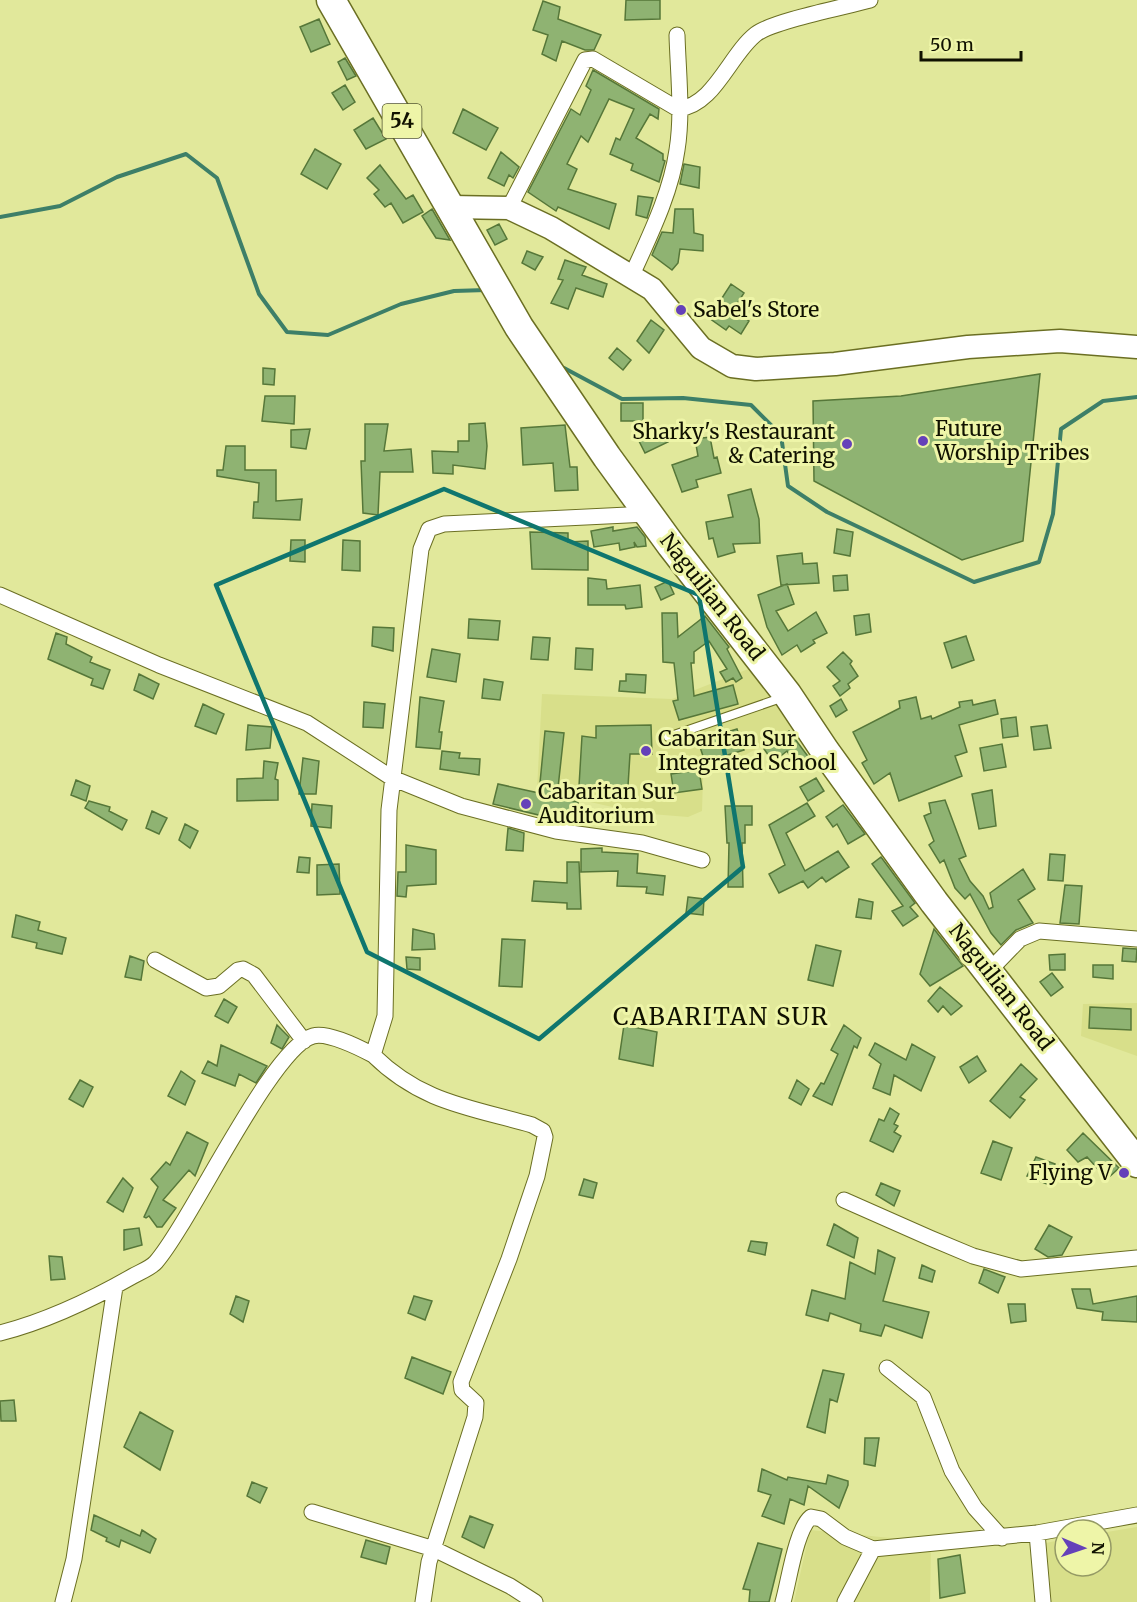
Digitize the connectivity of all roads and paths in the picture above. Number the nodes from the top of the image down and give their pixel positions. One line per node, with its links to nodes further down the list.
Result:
1 (331, 0): 5 (highway, Naguilian Road / 54)
2 (870, 0): 4 (street)
3 (677, 35): 4 (street)
4 (678, 109): 6 (street); 7 (street)
5 (451, 207): 6 (street); 9 (highway, Naguilian Road / 54)
6 (509, 208): 7 (street)
7 (632, 275): 8 (street)
8 (1137, 347)
9 (648, 514): 11 (highway, Naguilian Road / 54); 13 (street)
10 (0, 595): 13 (street)
11 (787, 694): 12 (lane); 17 (highway, Naguilian Road / 54)
12 (668, 737)
13 (392, 778): 14 (street); 19 (street)
14 (702, 860)
15 (1137, 939): 17 (street)
16 (154, 960): 18 (street)
17 (988, 972): 20 (highway, Naguilian Road / 54)
18 (304, 1041): 19 (street); 23 (street)
19 (373, 1055): 30 (street)
20 (1137, 1163)
21 (844, 1200): 22 (street)
22 (1137, 1258)
23 (115, 1287): 24 (street); 32 (street)
24 (0, 1333)
25 (887, 1368): 29 (street)
26 (312, 1512): 30 (street)
27 (1137, 1515): 28 (street)
28 (1037, 1533): 29 (street); 37 (street)
29 (1002, 1538): 31 (street)
30 (435, 1549): 33 (street); 34 (street)
31 (873, 1549): 35 (street); 36 (street)
32 (63, 1602)
33 (423, 1602)
34 (535, 1602)
35 (783, 1602)
36 (845, 1602)
37 (1043, 1602)

